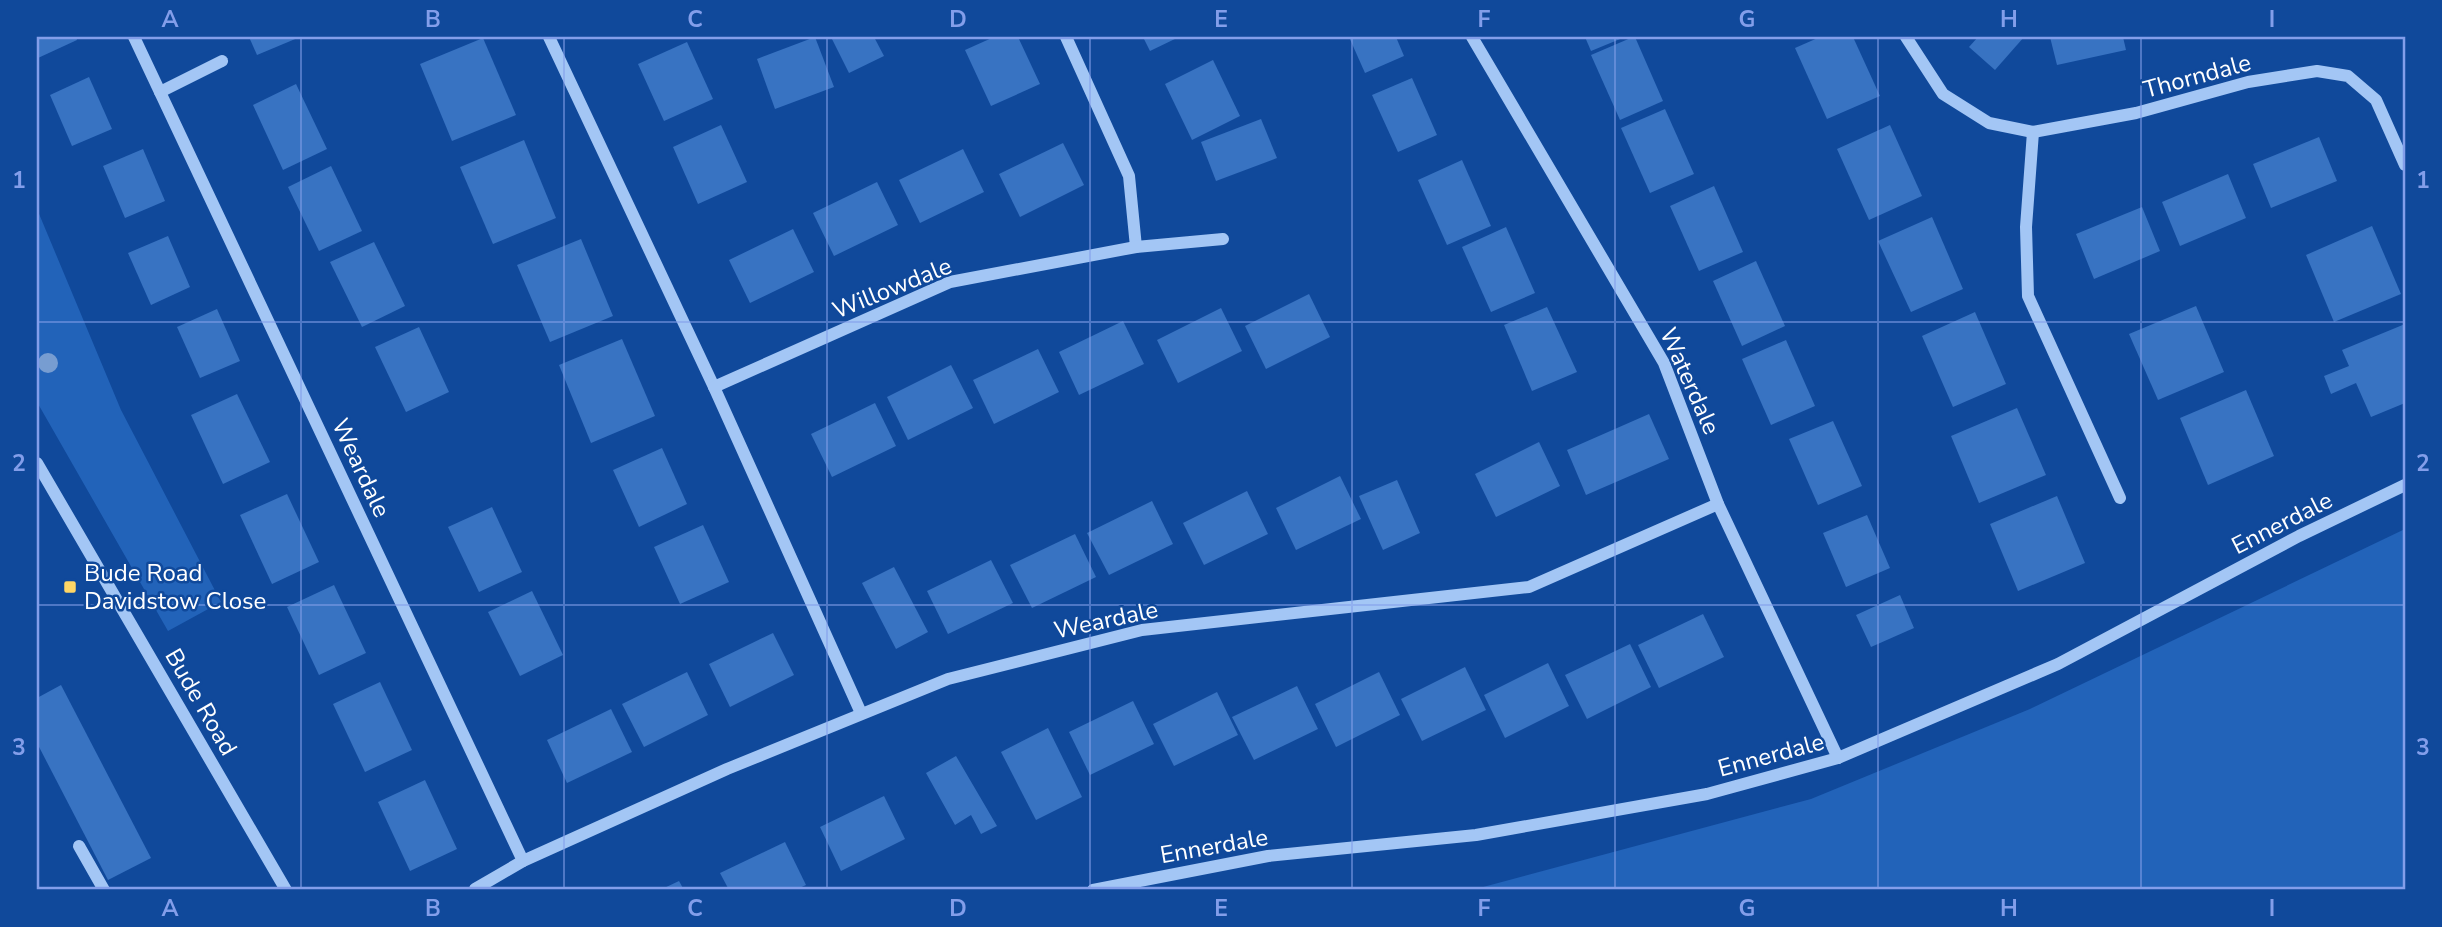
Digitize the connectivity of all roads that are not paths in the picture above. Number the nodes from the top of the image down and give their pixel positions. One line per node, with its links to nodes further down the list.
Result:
1 (134, 37): 7 (street, Weardale)
2 (549, 37): 12 (street)
3 (1066, 37): 11 (street)
4 (1472, 37): 16 (street, Waterdale)
5 (1906, 37): 8 (street, Thorndale)
6 (222, 61): 7 (street)
7 (160, 92): 20 (street, Weardale)
8 (2033, 132): 9 (street, Thorndale); 15 (street)
9 (2405, 165)
10 (1223, 239): 11 (street, Willowdale)
11 (1136, 247): 12 (street, Willowdale)
12 (714, 387): 17 (street)
13 (37, 463): 22 (street, Bude Road)
14 (2405, 485): 18 (street, Ennerdale)
15 (2120, 498)
16 (1718, 504): 17 (street, Weardale); 18 (street, Waterdale)
17 (861, 713): 20 (street, Weardale)
18 (1838, 758): 24 (street, Ennerdale)
19 (79, 846): 21 (street)
20 (523, 861): 23 (street, Weardale)
21 (104, 890)
22 (286, 890)
23 (475, 890)
24 (1093, 890)

